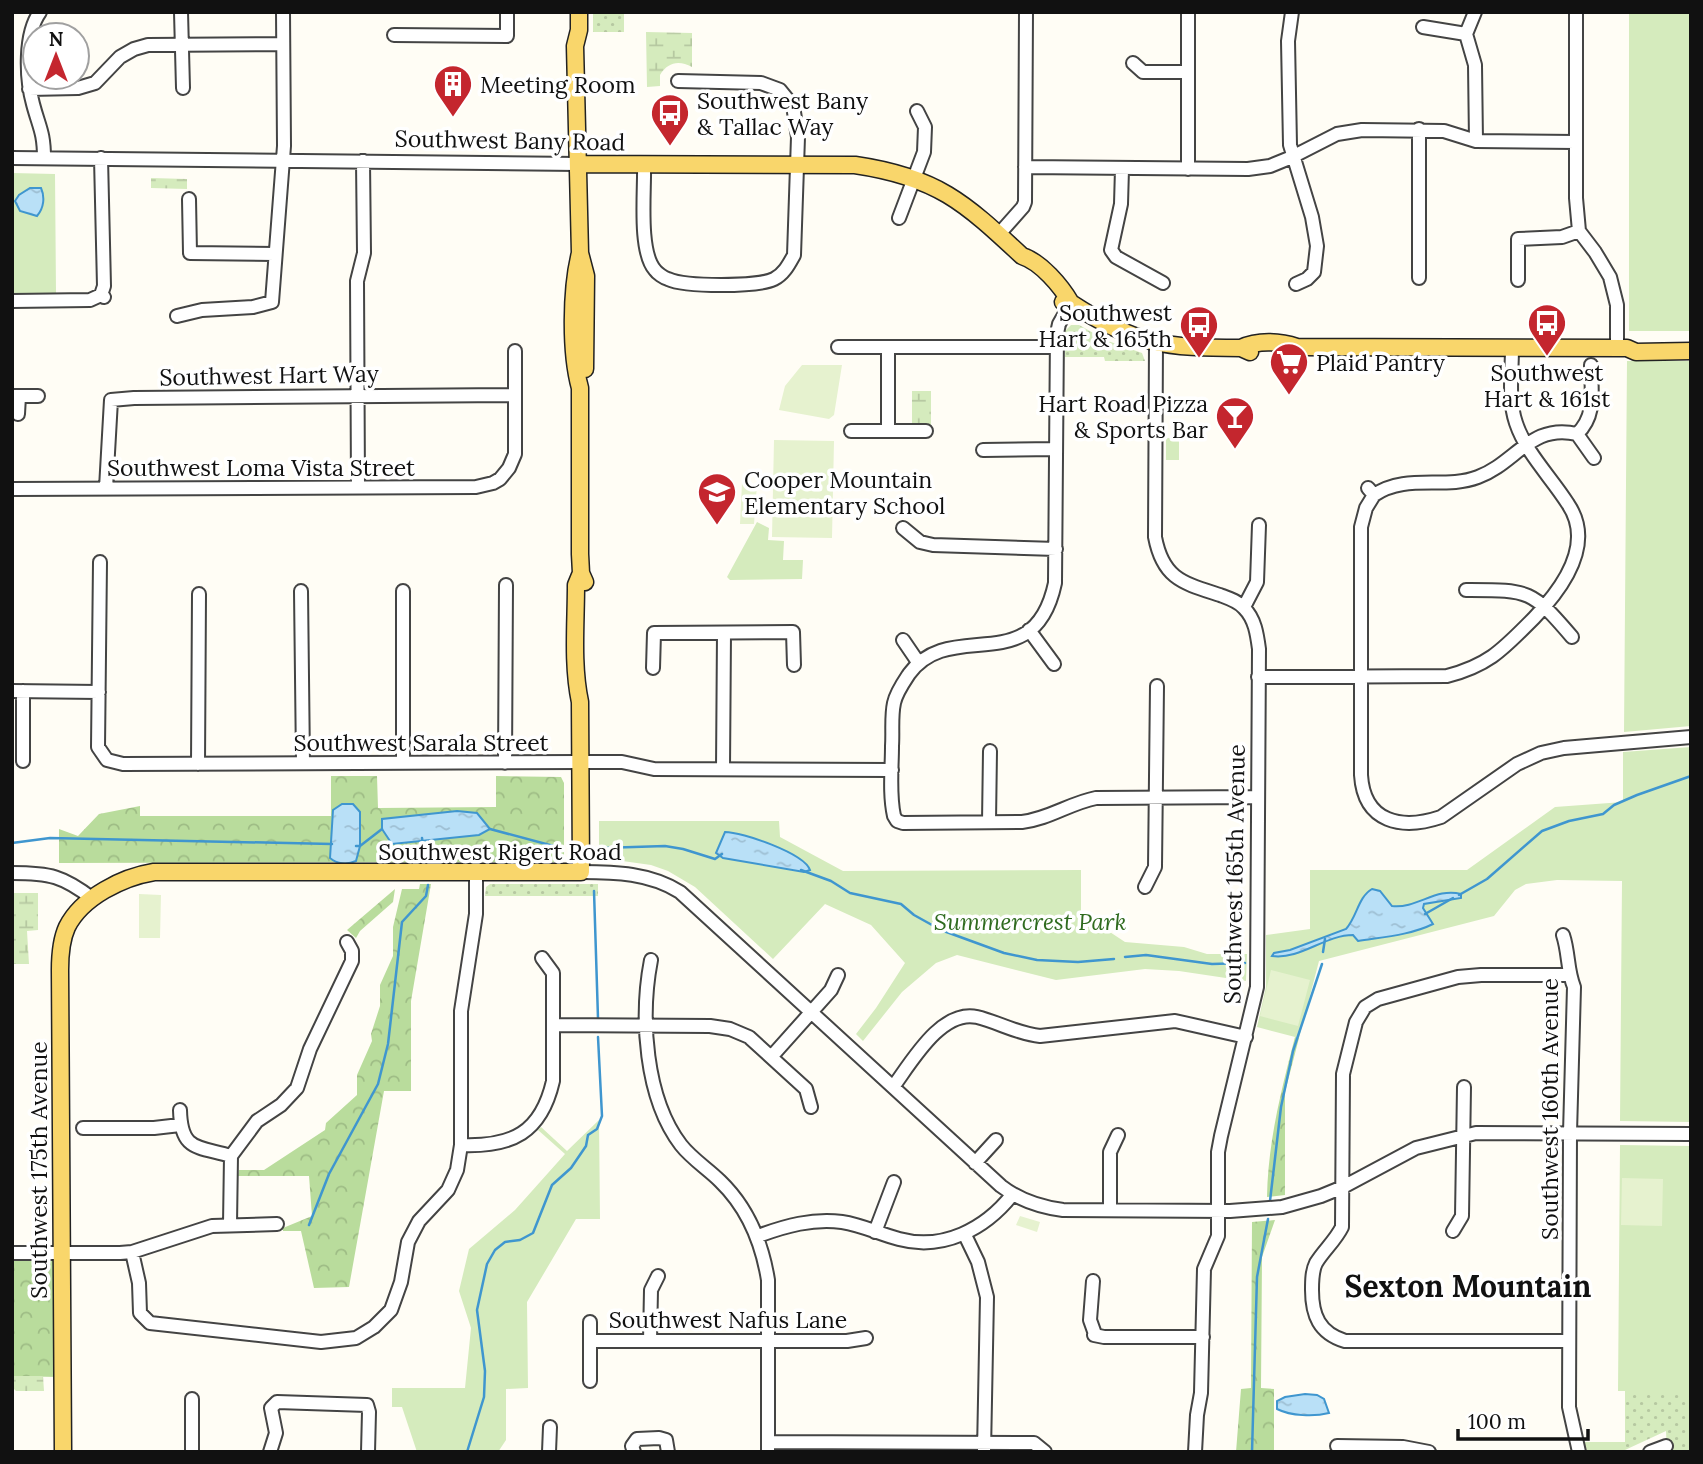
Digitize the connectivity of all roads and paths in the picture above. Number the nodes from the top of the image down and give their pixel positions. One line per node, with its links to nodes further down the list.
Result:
1 (181, 12): 14 (street)
2 (283, 12): 15 (street)
3 (507, 12): 12 (street)
4 (570, 12): 16 (main road)
5 (579, 12): 16 (main road)
6 (1026, 12): 36 (street)
7 (1188, 12): 18 (street)
8 (1292, 12): 27 (street)
9 (1475, 12): 13 (street)
10 (1576, 12): 26 (street)
11 (1423, 27): 13 (street)
12 (394, 34)
13 (1466, 34): 25 (street)
14 (181, 44): 15 (street); 20 (street); 21 (street)
15 (283, 44): 31 (street)
16 (575, 46): 33 (main road)
17 (1133, 63): 18 (street)
18 (1188, 72): 38 (street)
19 (678, 81): 35 (street)
20 (91, 84)
21 (183, 88)
22 (30, 91): 29 (street)
23 (917, 111): 39 (street)
24 (1419, 129): 25 (street); 27 (street); 45 (street)
25 (1476, 141): 26 (street)
26 (1576, 142): 42 (street)
27 (1292, 157): 38 (street); 48 (street)
28 (12, 158): 29 (street, Southwest Bany Road)
29 (44, 158): 30 (street, Southwest Bany Road)
30 (102, 158): 31 (street, Southwest Bany Road); 49 (street)
31 (283, 159): 32 (street, Southwest Bany Road); 44 (street)
32 (363, 161): 33 (street, Southwest Bany Road); 62 (street)
33 (578, 164): 34 (main road, Southwest Bany Road); 105 (main road)
34 (645, 164): 35 (main road, Southwest Bany Road); 35 (street)
35 (796, 165): 39 (main road, Southwest Bany Road)
36 (1025, 167): 37 (street); 43 (street)
37 (1122, 169): 38 (street); 47 (street)
38 (1188, 169)
39 (915, 178): 41 (street); 43 (main road, Southwest Bany Road)
40 (189, 199): 44 (street)
41 (899, 218)
42 (1579, 231): 46 (street); 58 (street)
43 (999, 234): 50 (main road, Southwest Bany Road)
44 (275, 254): 51 (street)
45 (1419, 278)
46 (1518, 280)
47 (1163, 283)
48 (1296, 284)
49 (12, 301)
50 (1071, 303): 52 (main road, Southwest Bany Road); 55 (street)
51 (177, 316)
52 (1156, 344): 57 (main road, Southwest Bany Road); 88 (street)
53 (1691, 344): 58 (main road)
54 (838, 347): 56 (street)
55 (1056, 347): 56 (street); 72 (street)
56 (888, 348): 68 (street)
57 (1512, 348): 58 (main road, Southwest Bany Road); 71 (street)
58 (1622, 348): 60 (main road)
59 (515, 351): 63 (street)
60 (1691, 351)
61 (1591, 365): 70 (street)
62 (358, 395): 63 (street, Southwest Hart Way); 75 (street, Southwest Hart Way); 76 (street)
63 (515, 395): 76 (street, Southwest Loma Vista Street)
64 (15, 396): 65 (street); 66 (street)
65 (38, 396)
66 (18, 414)
67 (851, 431): 68 (street)
68 (888, 431): 69 (street)
69 (926, 431)
70 (1577, 433): 71 (street); 74 (street)
71 (1526, 445): 87 (street); 98 (street)
72 (1056, 449): 73 (street); 80 (street)
73 (983, 450)
74 (1594, 458)
75 (106, 488): 76 (street, Southwest Loma Vista Street); 77 (street, Southwest Loma Vista Street)
76 (358, 488)
77 (12, 489)
78 (1259, 525): 88 (street)
79 (903, 528): 80 (street)
80 (1056, 549): 89 (street)
81 (100, 562): 101 (street)
82 (506, 585): 107 (street)
83 (1466, 590): 87 (street)
84 (301, 591): 109 (street)
85 (403, 591): 106 (street)
86 (199, 594): 108 (street)
87 (1546, 606): 91 (street); 98 (street)
88 (1244, 607): 97 (street, Southwest 165th Avenue)
89 (1029, 630): 93 (street); 94 (street)
90 (724, 633): 95 (street); 96 (street); 110 (street)
91 (1572, 638)
92 (902, 640): 93 (street)
93 (918, 662): 111 (street)
94 (1054, 664)
95 (794, 665)
96 (653, 668)
97 (1258, 677): 98 (street); 113 (street, Southwest 165th Avenue)
98 (1361, 677): 102 (street)
99 (1157, 686): 112 (street)
100 (18, 691): 101 (street); 104 (street)
101 (99, 692): 108 (street, Southwest Sarala Street)
102 (1691, 737)
103 (990, 751): 114 (street)
104 (23, 761)
105 (580, 762): 107 (street, Southwest Sarala Street); 110 (street, Southwest Sarala Street); 115 (main road)
106 (403, 763): 107 (street, Southwest Sarala Street); 109 (street, Southwest Sarala Street)
107 (505, 763)
108 (198, 764): 109 (street, Southwest Sarala Street)
109 (303, 764)
110 (723, 769): 111 (street, Southwest Sarala Street)
111 (892, 769): 114 (street)
112 (1157, 797): 113 (street); 114 (street); 118 (street)
113 (1258, 797): 129 (street, Southwest 165th Avenue)
114 (989, 822)
115 (581, 872): 117 (main road, Southwest Rigert Road); 126 (street, Southwest Rigert Road)
116 (12, 873): 119 (street)
117 (476, 873): 119 (main road, Southwest Rigert Road); 142 (street)
118 (1145, 887)
119 (93, 899): 158 (main road, Southwest 175th Avenue)
120 (1563, 935): 125 (street, Southwest 160th Avenue)
121 (347, 943): 143 (street)
122 (542, 958): 127 (street)
123 (651, 960): 128 (street)
124 (838, 975): 126 (street)
125 (1570, 975): 137 (street, Southwest 160th Avenue); 146 (street)
126 (812, 1013): 130 (street); 131 (street, Southwest Rigert Road)
127 (553, 1025): 128 (street); 142 (street)
128 (648, 1025): 130 (street); 155 (street)
129 (1246, 1037): 131 (street); 149 (street, Southwest 165th Avenue)
130 (772, 1056): 133 (street)
131 (893, 1087): 144 (street, Southwest Rigert Road)
132 (1464, 1087): 140 (street)
133 (811, 1107)
134 (180, 1110): 135 (street)
135 (180, 1125): 136 (street); 143 (street)
136 (83, 1128)
137 (1570, 1133): 138 (street, Southwest Rigert Road); 140 (street, Southwest Rigert Road); 167 (street, Southwest 160th Avenue)
138 (1691, 1134)
139 (1118, 1135): 148 (street)
140 (1464, 1136): 146 (street, Southwest Rigert Road); 152 (street)
141 (996, 1140): 144 (street)
142 (461, 1145): 156 (street)
143 (231, 1156): 150 (street)
144 (975, 1163): 147 (street, Southwest Rigert Road)
145 (894, 1181): 153 (street)
146 (1343, 1187): 149 (street, Southwest Rigert Road); 167 (street)
147 (1012, 1195): 148 (street, Southwest Rigert Road); 154 (street)
148 (1110, 1210): 149 (street, Southwest Rigert Road)
149 (1219, 1211): 162 (street, Southwest 165th Avenue)
150 (230, 1224): 151 (street); 156 (street)
151 (277, 1224)
152 (1453, 1231)
153 (875, 1232): 154 (street); 155 (street)
154 (965, 1235): 174 (street)
155 (758, 1236): 165 (street)
156 (132, 1252): 158 (street)
157 (12, 1253): 158 (street)
158 (61, 1253): 175 (main road, Southwest 175th Avenue)
159 (658, 1276): 164 (street)
160 (1093, 1281): 162 (street)
161 (590, 1322): 166 (street, Southwest Nafus Lane)
162 (1203, 1337): 183 (street, Southwest 165th Avenue)
163 (866, 1338): 165 (street, Southwest Nafus Lane)
164 (650, 1340): 165 (street, Southwest Nafus Lane); 166 (street, Southwest Nafus Lane)
165 (769, 1340): 173 (street)
166 (590, 1341): 168 (street, Southwest Nafus Lane)
167 (1569, 1341): 185 (street, Southwest 160th Avenue)
168 (590, 1381)
169 (192, 1399): 176 (street)
170 (550, 1427): 179 (street)
171 (1337, 1446): 184 (street)
172 (1666, 1446): 186 (street)
173 (769, 1447): 174 (street)
174 (984, 1448): 182 (street)
175 (63, 1452)
176 (192, 1452)
177 (270, 1452): 178 (street)
178 (368, 1452)
179 (548, 1452)
180 (634, 1452): 181 (street)
181 (668, 1452)
182 (1045, 1452)
183 (1195, 1452)
184 (1429, 1452)
185 (1578, 1452)
186 (1650, 1452)

